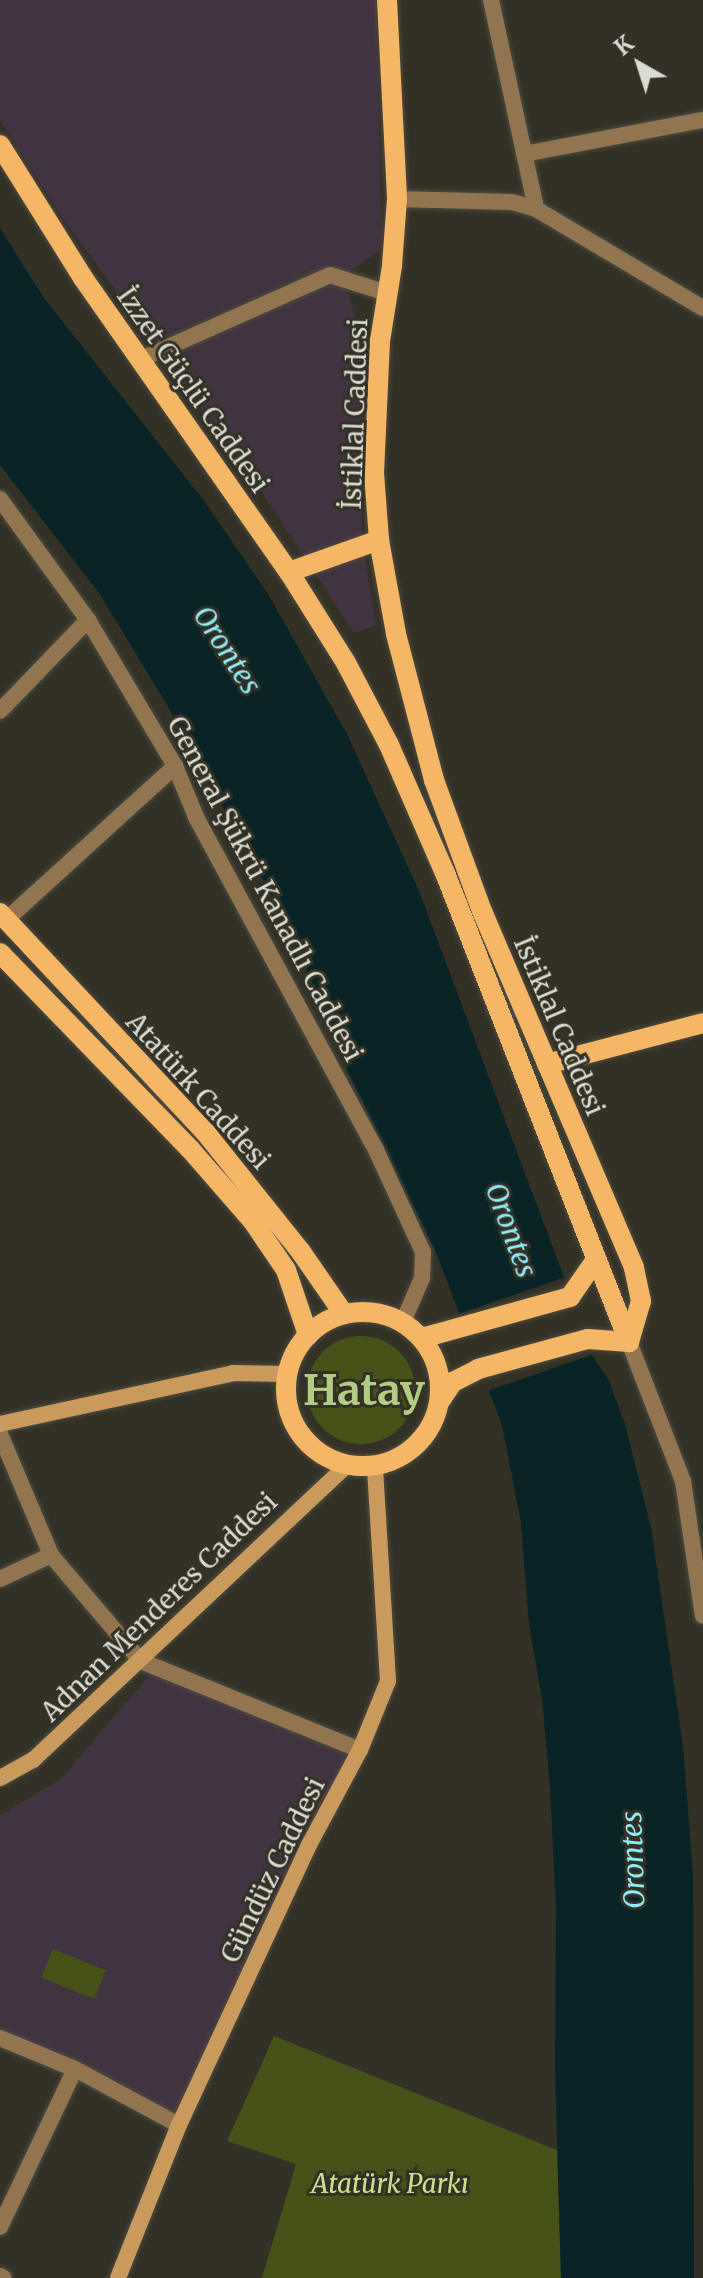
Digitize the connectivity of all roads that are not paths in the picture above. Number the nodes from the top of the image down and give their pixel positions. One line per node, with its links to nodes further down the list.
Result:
1 (387, 0): 6 (main road, İstiklal Caddesi)
2 (491, 0): 5 (street)
3 (703, 120): 5 (street)
4 (0, 145): 10 (main road, İzzet Güçlü Caddesi)
5 (524, 154): 7 (street)
6 (397, 199): 7 (street); 8 (main road, İstiklal Caddesi)
7 (536, 209): 9 (street)
8 (387, 293): 10 (street); 12 (main road, İstiklal Caddesi)
9 (703, 308)
10 (139, 360): 13 (main road, İzzet Güçlü Caddesi)
11 (0, 499): 14 (street, General Şükrü Kanadlı Caddesi)
12 (379, 540): 13 (main road); 21 (main road, İstiklal Caddesi)
13 (289, 572): 15 (main road, İzzet Güçlü Caddesi)
14 (88, 620): 16 (street); 17 (street, General Şükrü Kanadlı Caddesi)
15 (346, 663): 22 (main road, İstiklal Caddesi)
16 (0, 711)
17 (175, 766): 18 (street); 24 (street, General Şükrü Kanadlı Caddesi)
18 (3, 916): 23 (main road, Atatürk Caddesi)
19 (0, 953): 25 (main road, Atatürk Caddesi)
20 (703, 1023): 21 (main road)
21 (547, 1064): 27 (main road, İstiklal Caddesi)
22 (595, 1261): 26 (main road); 27 (main road, İstiklal Caddesi)
23 (344, 1314): 24 (main road); 25 (main road)
24 (403, 1322): 26 (main road)
25 (308, 1335): 28 (main road)
26 (422, 1338): 29 (main road)
27 (629, 1342): 29 (main road); 36 (street)
28 (287, 1374): 30 (main road); 32 (main road)
29 (440, 1401): 33 (main road)
30 (0, 1424)
31 (0, 1434): 34 (street)
32 (347, 1465): 33 (main road); 37 (main road, Adnan Menderes Caddesi)
33 (375, 1466): 38 (main road, Gündüz Caddesi)
34 (51, 1555): 35 (street); 37 (street)
35 (0, 1579)
36 (703, 1616)
37 (141, 1661): 38 (street); 39 (main road, Adnan Menderes Caddesi)
38 (360, 1750): 42 (main road, Gündüz Caddesi)
39 (0, 1778)
40 (0, 2038): 41 (street)
41 (75, 2069): 42 (street); 43 (street)
42 (179, 2125): 44 (main road, Gündüz Caddesi)
43 (0, 2227)
44 (118, 2278)

